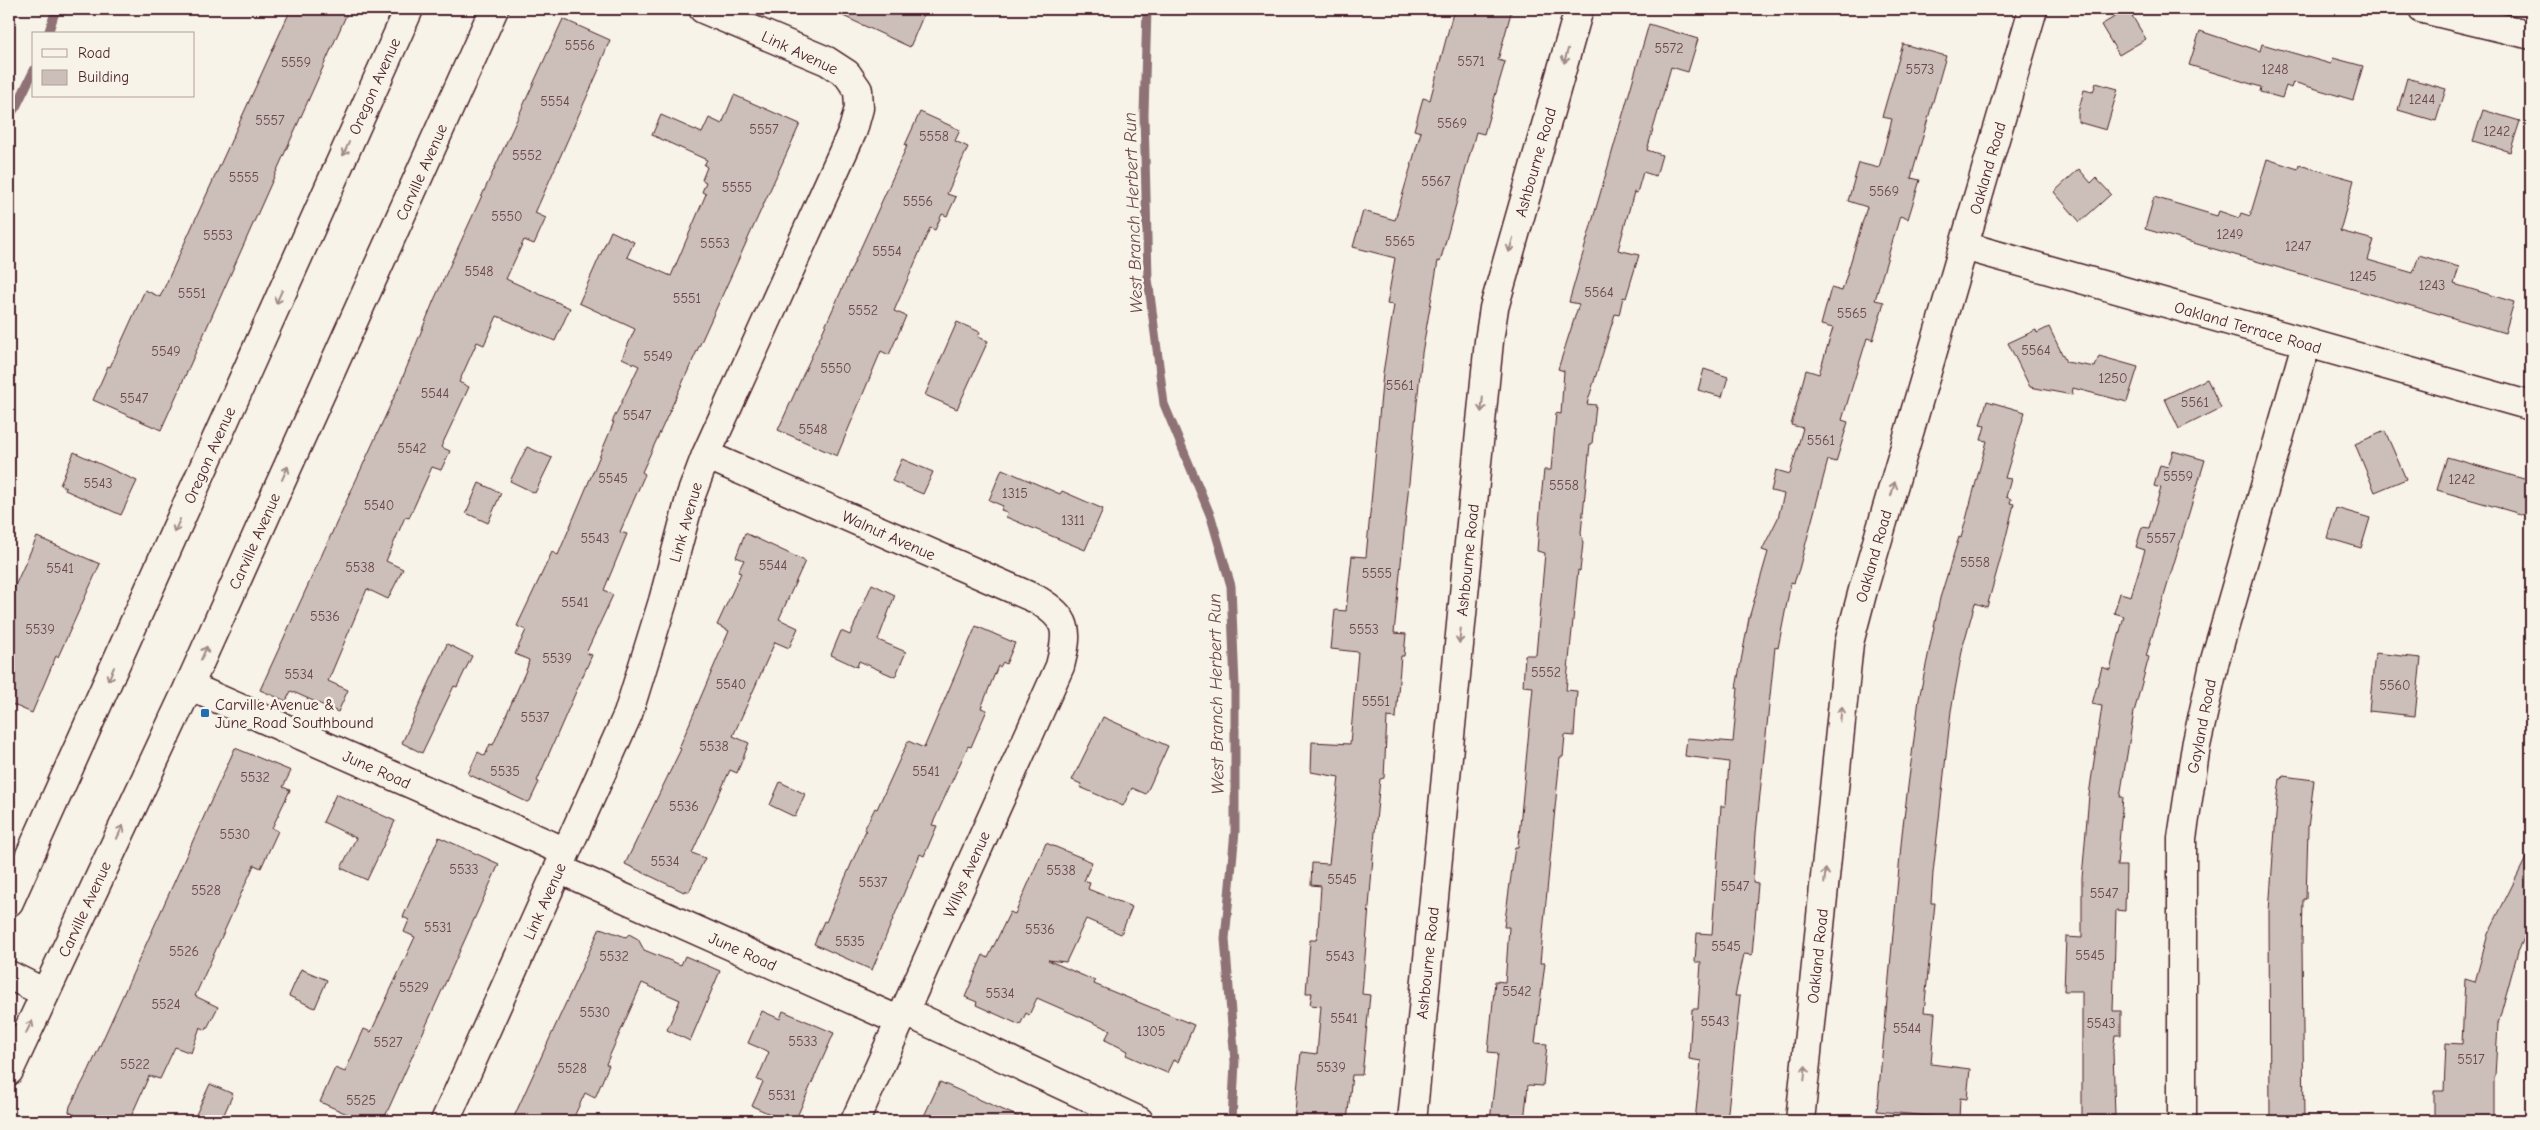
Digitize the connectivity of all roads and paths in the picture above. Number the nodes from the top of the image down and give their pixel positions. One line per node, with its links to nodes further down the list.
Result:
1 (409, 9): 15 (street, Oregon Avenue, one-way to 15)
2 (494, 9): 13 (street, Carville Avenue, one-way to 2)
3 (703, 9): 11 (street, Link Avenue)
4 (1579, 9): 23 (street, Ashbourne Road, one-way to 23)
5 (2033, 9): 8 (street, Oakland Road)
6 (2424, 9): 7 (street)
7 (2531, 35)
8 (1964, 246): 9 (street, Oakland Terrace Road); 24 (street, Oakland Road, one-way to 8)
9 (2306, 344): 10 (street, Oakland Terrace Road); 25 (street, Gayland Road)
10 (2531, 406)
11 (706, 455): 12 (street, Walnut Avenue); 14 (street, Link Avenue)
12 (1065, 624): 18 (street, Willys Avenue)
13 (189, 686): 14 (street, June Road); 17 (street, Carville Avenue, one-way to 13)
14 (562, 860): 18 (street, June Road); 20 (street, Link Avenue)
15 (9, 902)
16 (9, 975): 17 (street)
17 (45, 993): 19 (street, Carville Avenue, one-way to 17)
18 (902, 1016): 21 (street, Willys Avenue); 22 (street, June Road)
19 (9, 1071)
20 (445, 1121)
21 (854, 1121)
22 (1139, 1121)
23 (1412, 1121)
24 (1800, 1121)
25 (2182, 1121)

